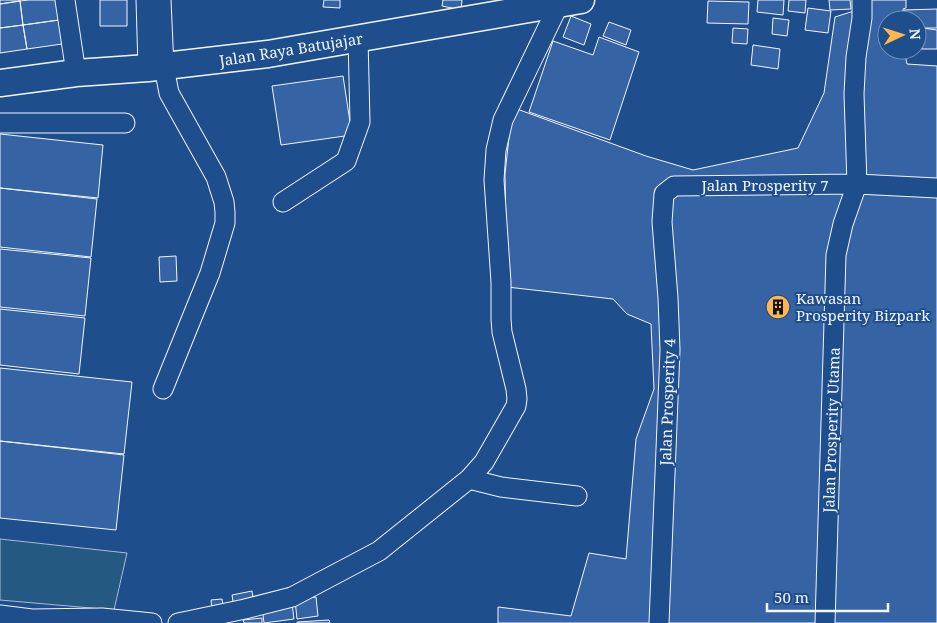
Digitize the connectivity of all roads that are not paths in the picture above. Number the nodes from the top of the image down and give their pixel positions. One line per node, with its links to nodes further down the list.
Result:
1 (65, 0): 8 (street)
2 (146, 0): 7 (street)
3 (162, 0): 7 (street)
4 (862, 0): 12 (street, Jalan Prosperity Utama)
5 (570, 2): 6 (highway, Jalan Raya Batujajar); 17 (street)
6 (358, 38): 7 (highway, Jalan Raya Batujajar); 15 (street)
7 (156, 68): 8 (highway, Jalan Raya Batujajar); 16 (street)
8 (76, 74): 9 (highway, Jalan Raya Batujajar)
9 (0, 83)
10 (0, 123): 11 (street)
11 (125, 123)
12 (857, 184): 13 (street, Jalan Prosperity 7); 14 (street, Jalan Prosperity 7); 23 (street, Jalan Prosperity Utama)
13 (674, 186): 22 (street, Jalan Prosperity 4)
14 (937, 188)
15 (283, 202)
16 (163, 389)
17 (470, 480): 18 (street); 21 (street)
18 (577, 496)
19 (0, 616): 20 (street)
20 (152, 623)
21 (178, 623)
22 (659, 623)
23 (825, 623)

